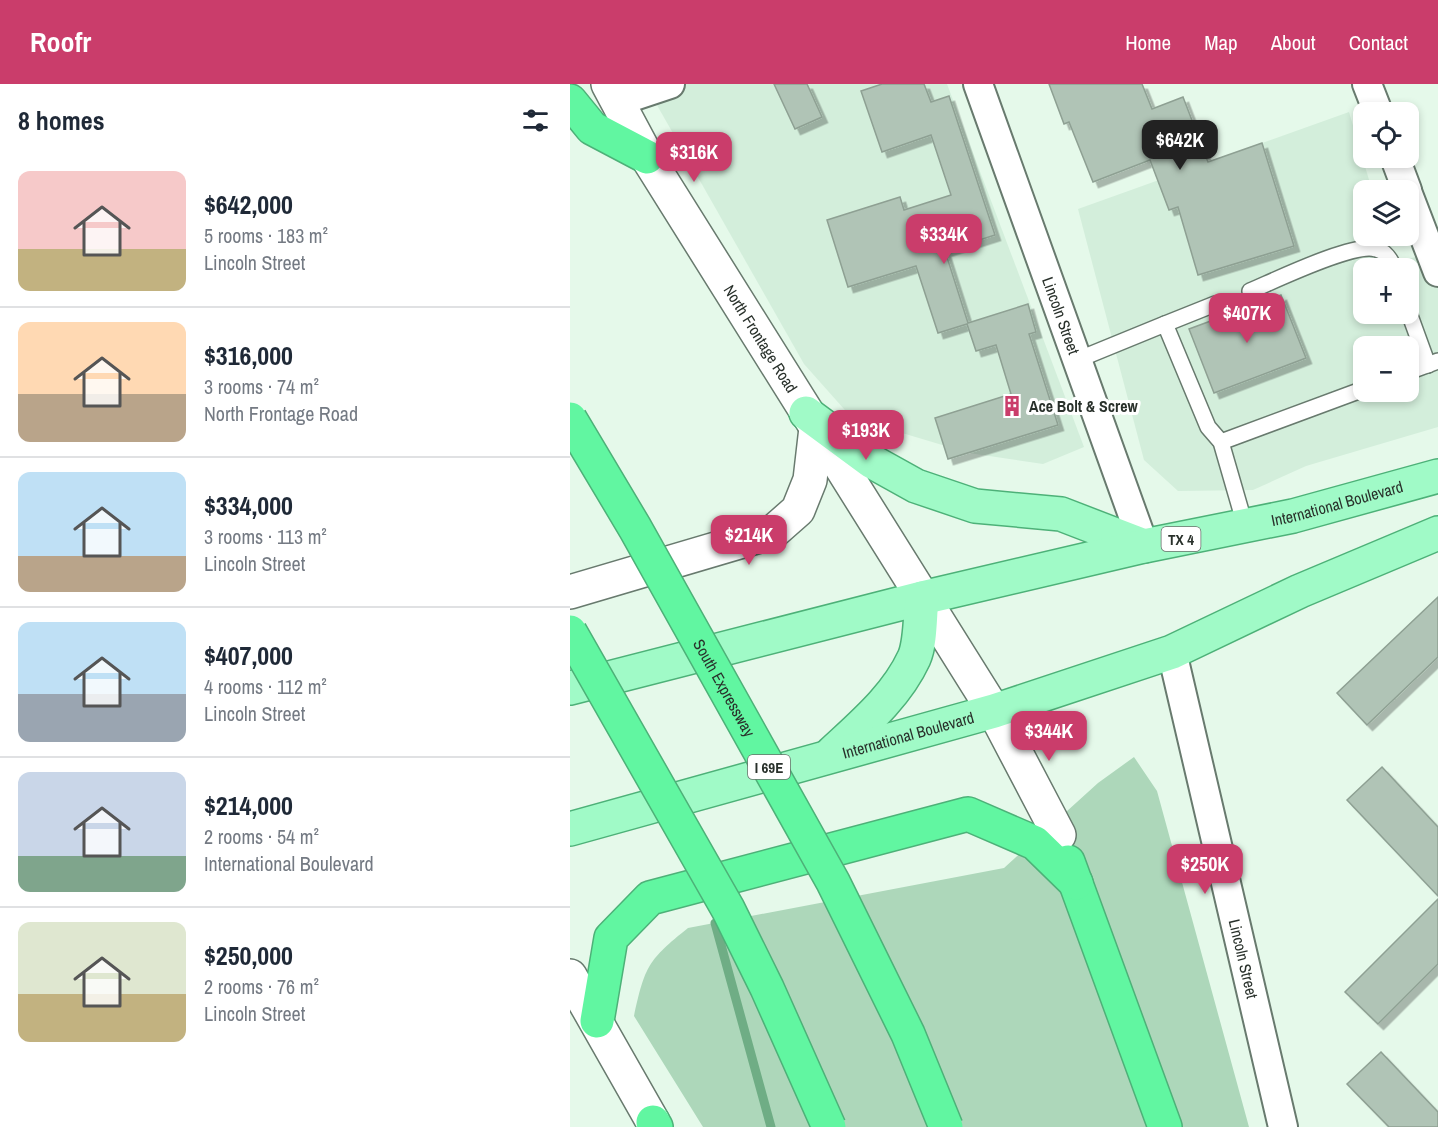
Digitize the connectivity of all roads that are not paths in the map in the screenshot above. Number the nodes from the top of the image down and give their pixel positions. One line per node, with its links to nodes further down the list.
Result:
1 (670, 84): 4 (street)
2 (978, 84): 15 (street, Lincoln Street)
3 (1367, 84): 6 (street)
4 (614, 93): 7 (main road, North Frontage Road)
5 (570, 101): 7 (highway)
6 (1374, 102)
7 (647, 157): 19 (main road, North Frontage Road)
8 (1419, 221): 10 (street)
9 (1389, 258): 11 (lane)
10 (1438, 272)
11 (1250, 291)
12 (1215, 304): 13 (lane)
13 (1165, 324): 15 (lane); 20 (lane)
14 (1415, 324): 16 (lane)
15 (1077, 360): 24 (street, Lincoln Street)
16 (1433, 363)
17 (1353, 393): 20 (lane)
18 (570, 419): 38 (highway, South Expressway / I 69E, bridge)
19 (811, 421): 24 (main road); 25 (main road); 26 (main road, North Frontage Road)
20 (1221, 442): 22 (lane)
21 (1438, 476): 22 (main road, International Boulevard / TX 4)
22 (1245, 525): 24 (main road, International Boulevard / TX 4)
23 (1438, 532): 28 (main road, International Boulevard)
24 (1144, 546): 26 (main road, International Boulevard / TX 4)
25 (570, 592)
26 (922, 598): 29 (main road, International Boulevard / TX 4); 30 (main road, North Frontage Road); 31 (main road)
27 (570, 632): 37 (highway, bridge)
28 (1172, 652): 30 (main road, International Boulevard); 40 (street, Lincoln Street)
29 (570, 688)
30 (994, 711): 31 (main road, International Boulevard); 33 (main road, North Frontage Road)
31 (827, 757): 32 (main road, International Boulevard)
32 (570, 829)
33 (1047, 839): 35 (highway); 39 (highway)
34 (570, 976): 35 (main road)
35 (597, 1022): 36 (main road)
36 (654, 1125)
37 (829, 1127)
38 (946, 1127)
39 (1165, 1127)
40 (1283, 1127)

